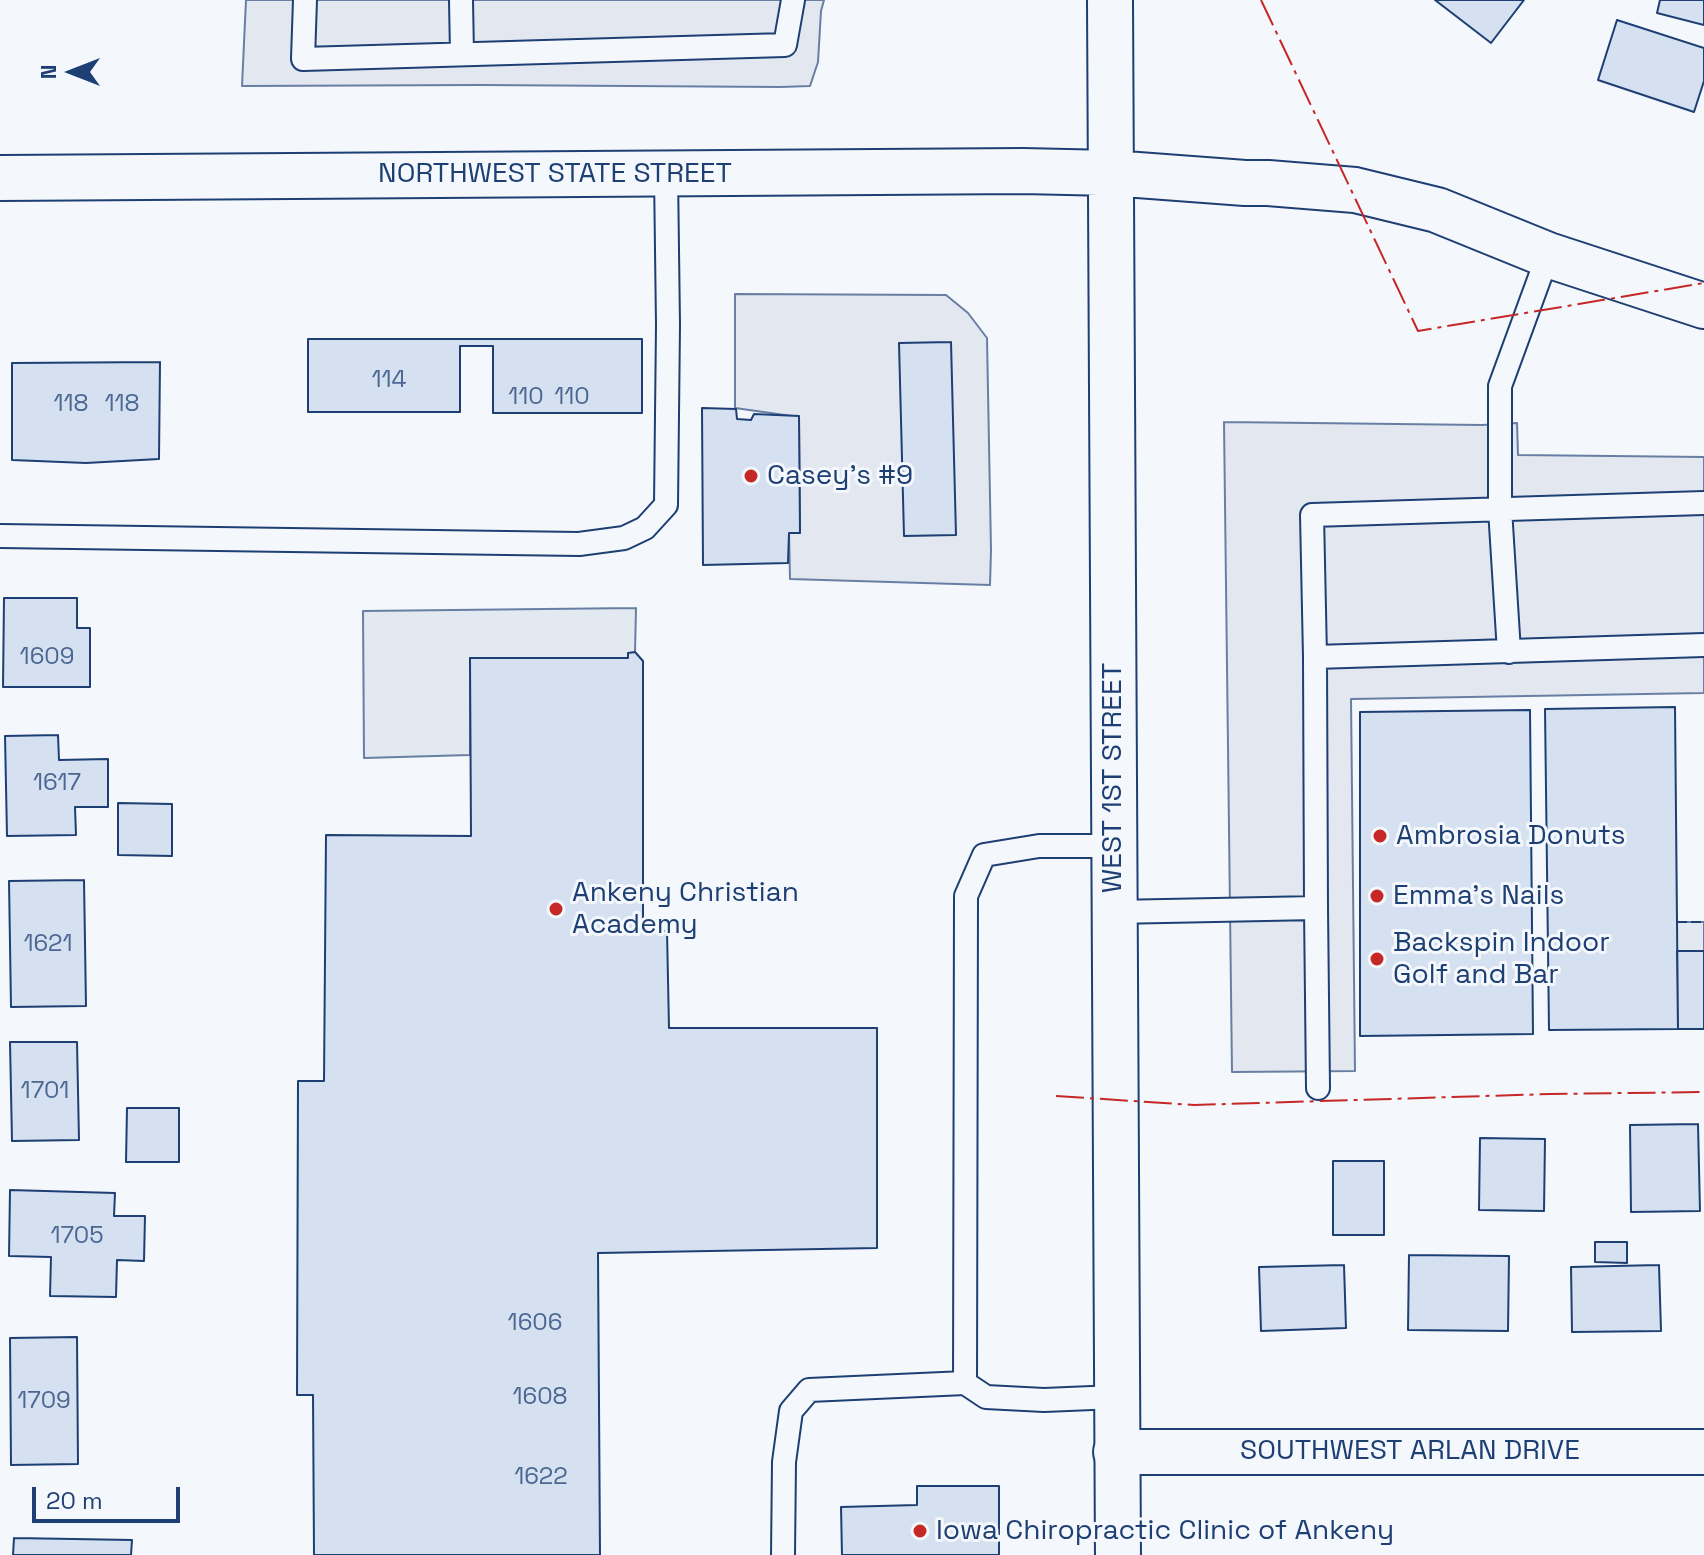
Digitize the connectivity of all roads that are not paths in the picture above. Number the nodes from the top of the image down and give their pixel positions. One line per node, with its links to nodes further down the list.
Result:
1 (305, 0): 5 (lane)
2 (461, 0): 5 (lane)
3 (793, 0): 5 (lane)
4 (1110, 0): 6 (main road, WEST 1ST STREET)
5 (462, 54)
6 (1111, 173): 7 (main road, NORTHWEST STATE STREET); 9 (main road, NORTHWEST STATE STREET); 17 (main road, WEST 1ST STREET)
7 (666, 174): 8 (main road, NORTHWEST STATE STREET); 13 (lane)
8 (0, 178)
9 (1548, 255): 10 (main road, NORTHWEST STATE STREET); 12 (lane)
10 (1704, 306)
11 (1704, 503): 12 (lane)
12 (1500, 509): 15 (lane); 16 (lane)
13 (0, 536)
14 (1704, 645): 15 (lane)
15 (1509, 652): 16 (lane)
16 (1315, 657): 18 (lane)
17 (1113, 846): 19 (main road, WEST 1ST STREET); 21 (lane)
18 (1316, 908): 19 (lane); 20 (lane)
19 (1114, 912): 22 (main road, WEST 1ST STREET)
20 (1318, 1088)
21 (965, 1383): 22 (lane); 25 (lane)
22 (1116, 1397): 23 (main road, WEST 1ST STREET)
23 (1116, 1452): 24 (main road, SOUTHWEST ARLAN DRIVE); 26 (main road, WEST 1ST STREET)
24 (1704, 1452)
25 (783, 1555)
26 (1118, 1555)

